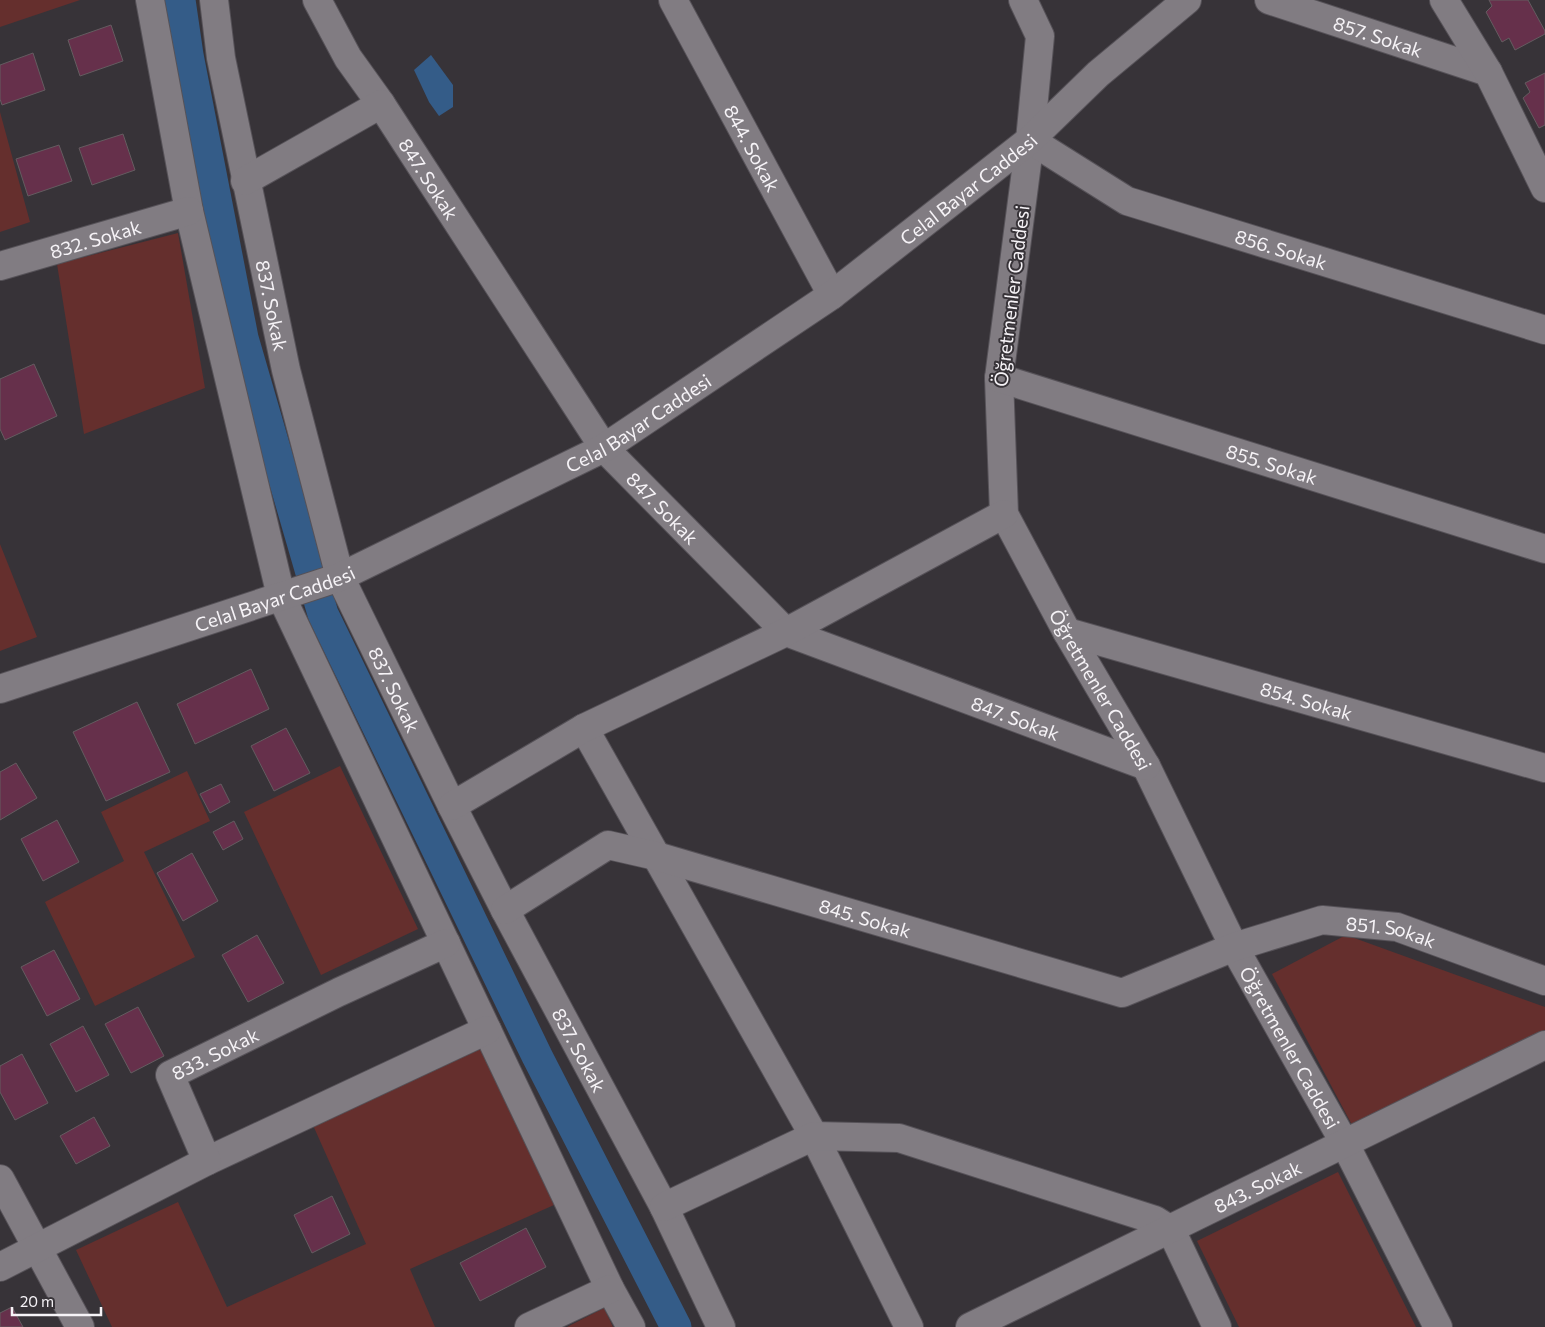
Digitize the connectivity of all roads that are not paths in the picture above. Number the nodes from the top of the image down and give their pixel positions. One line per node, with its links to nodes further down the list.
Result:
1 (150, 0): 14 (street)
2 (214, 0): 12 (street, 837. Sokak)
3 (317, 0): 10 (street, 847. Sokak)
4 (673, 0): 16 (street, 844. Sokak)
5 (1022, 0): 11 (street, Öğretmenler Caddesi)
6 (1187, 0): 11 (street, Celal Bayar Caddesi)
7 (1269, 0): 9 (street, 857. Sokak)
8 (1444, 0): 9 (street)
9 (1488, 72): 13 (street)
10 (381, 104): 12 (street); 19 (street, 847. Sokak)
11 (1030, 140): 16 (street, Celal Bayar Caddesi); 17 (street, 856. Sokak); 18 (street, Öğretmenler Caddesi)
12 (245, 180): 22 (street, 837. Sokak)
13 (1545, 188)
14 (190, 211): 15 (street, 832. Sokak); 23 (street)
15 (0, 266)
16 (832, 295): 19 (street, Celal Bayar Caddesi)
17 (1545, 330)
18 (999, 378): 20 (street, Öğretmenler Caddesi); 21 (street, 855. Sokak)
19 (604, 448): 22 (street, Celal Bayar Caddesi); 24 (street, 847. Sokak)
20 (1004, 514): 24 (street); 25 (street, Öğretmenler Caddesi)
21 (1545, 549)
22 (340, 578): 23 (street, Celal Bayar Caddesi); 30 (street, 837. Sokak)
23 (281, 596): 26 (street, Celal Bayar Caddesi); 33 (street)
24 (786, 632): 27 (street); 28 (street, 847. Sokak)
25 (1067, 632): 28 (street, Öğretmenler Caddesi); 29 (street, 854. Sokak)
26 (0, 689)
27 (584, 728): 30 (street); 31 (street)
28 (1146, 766): 34 (street, Öğretmenler Caddesi)
29 (1545, 768)
30 (452, 806): 32 (street, 837. Sokak)
31 (656, 856): 32 (street, 845. Sokak); 34 (street, 845. Sokak); 38 (street)
32 (505, 910): 42 (street, 837. Sokak)
33 (446, 943): 36 (street); 40 (street, 833. Sokak)
34 (1234, 947): 35 (street, 851. Sokak); 39 (street, Öğretmenler Caddesi)
35 (1545, 981)
36 (487, 1030): 40 (street); 46 (street)
37 (1545, 1046): 39 (street, 843. Sokak)
38 (814, 1136): 42 (street); 43 (street); 51 (street)
39 (1345, 1144): 43 (street, 843. Sokak); 54 (street, Öğretmenler Caddesi)
40 (207, 1161): 44 (street)
41 (0, 1179): 44 (street)
42 (664, 1207): 50 (street, 837. Sokak)
43 (1171, 1230): 52 (street, 843. Sokak); 53 (street)
44 (37, 1248): 45 (street); 47 (street)
45 (0, 1267)
46 (610, 1289): 48 (street); 49 (street)
47 (80, 1327)
48 (530, 1327)
49 (631, 1327)
50 (721, 1327)
51 (909, 1327)
52 (970, 1327)
53 (1217, 1327)
54 (1438, 1327)

